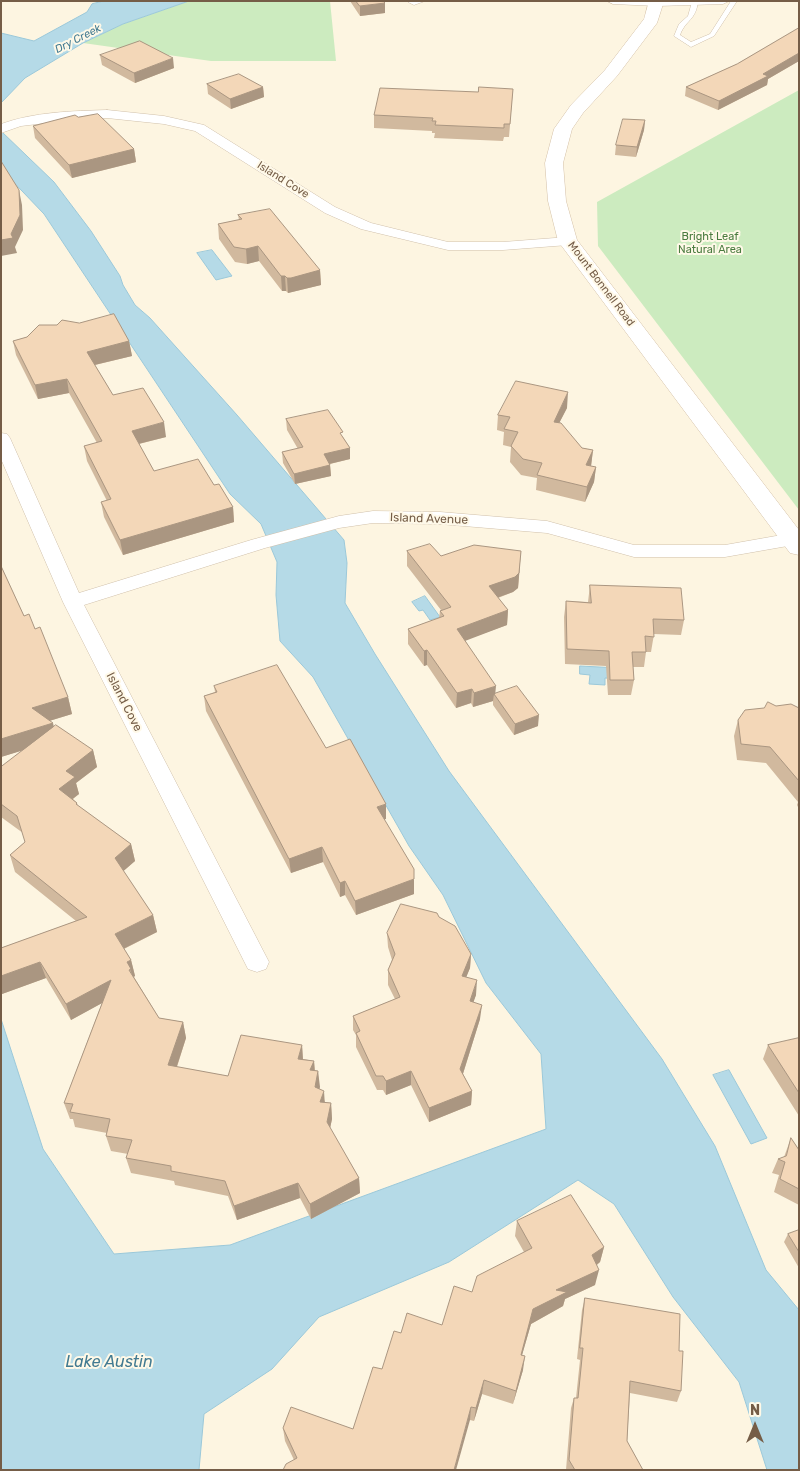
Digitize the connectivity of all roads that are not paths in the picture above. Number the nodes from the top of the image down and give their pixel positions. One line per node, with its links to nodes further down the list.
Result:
1 (419, 1): 5 (street)
2 (613, 1): 6 (street)
3 (723, 1): 7 (street)
4 (734, 1): 7 (lane)
5 (414, 2)
6 (657, 2): 7 (street); 9 (street, Mount Bonnell Road)
7 (695, 2)
8 (1, 129): 9 (street, Island Cove)
9 (568, 241): 11 (street, Mount Bonnell Road)
10 (1, 438): 12 (street, Island Cove)
11 (796, 543): 12 (street, Island Avenue)
12 (73, 602): 13 (street, Island Cove)
13 (257, 962)

